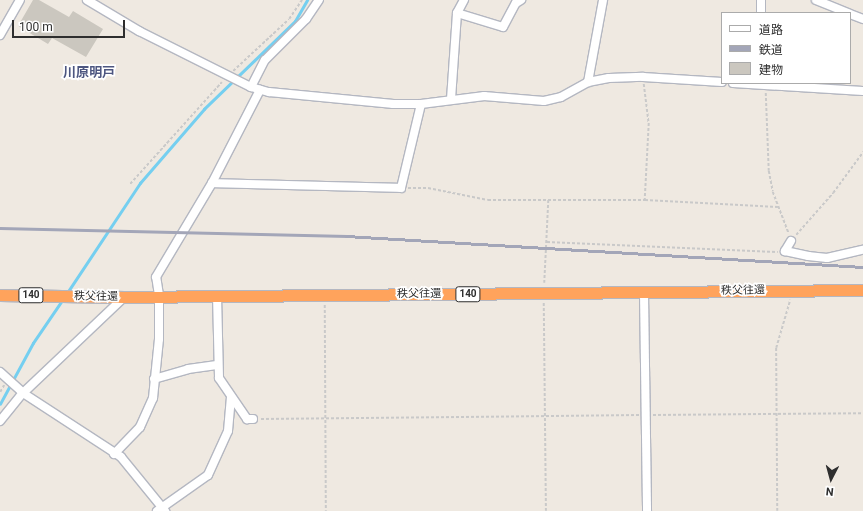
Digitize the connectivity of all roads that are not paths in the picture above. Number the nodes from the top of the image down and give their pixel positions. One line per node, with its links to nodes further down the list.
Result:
1 (20, 0): 14 (street)
2 (87, 0): 18 (street)
3 (319, 0): 18 (street)
4 (464, 0): 11 (street)
5 (521, 0): 11 (street)
6 (603, 0): 15 (street)
7 (761, 0): 9 (street)
8 (816, 0): 10 (street)
9 (760, 12)
10 (846, 12)
11 (457, 13): 21 (street)
12 (851, 14): 13 (street)
13 (863, 19)
14 (0, 35)
15 (588, 82): 16 (street); 21 (street)
16 (721, 82)
17 (766, 84): 20 (street)
18 (251, 87): 19 (street)
19 (260, 90): 22 (street); 23 (street)
20 (863, 91)
21 (452, 99): 22 (street)
22 (421, 104): 23 (street)
23 (212, 183): 29 (street)
24 (791, 241): 25 (street)
25 (863, 250)
26 (863, 290): 27 (highway, 秩父往還 / 140)
27 (644, 293): 30 (highway, 秩父往還 / 140); 41 (street)
28 (0, 295): 31 (highway, 秩父往還 / 140)
29 (159, 295): 30 (highway, 秩父往還 / 140); 31 (highway, 秩父往還 / 140); 34 (street)
30 (217, 295): 32 (street)
31 (124, 297): 35 (street)
32 (217, 365): 34 (street); 36 (street)
33 (0, 372): 35 (street)
34 (154, 379): 39 (street)
35 (23, 392): 38 (street); 39 (street)
36 (231, 398): 37 (street); 40 (street)
37 (253, 419)
38 (0, 422)
39 (114, 454): 40 (street)
40 (161, 510)
41 (647, 511)

